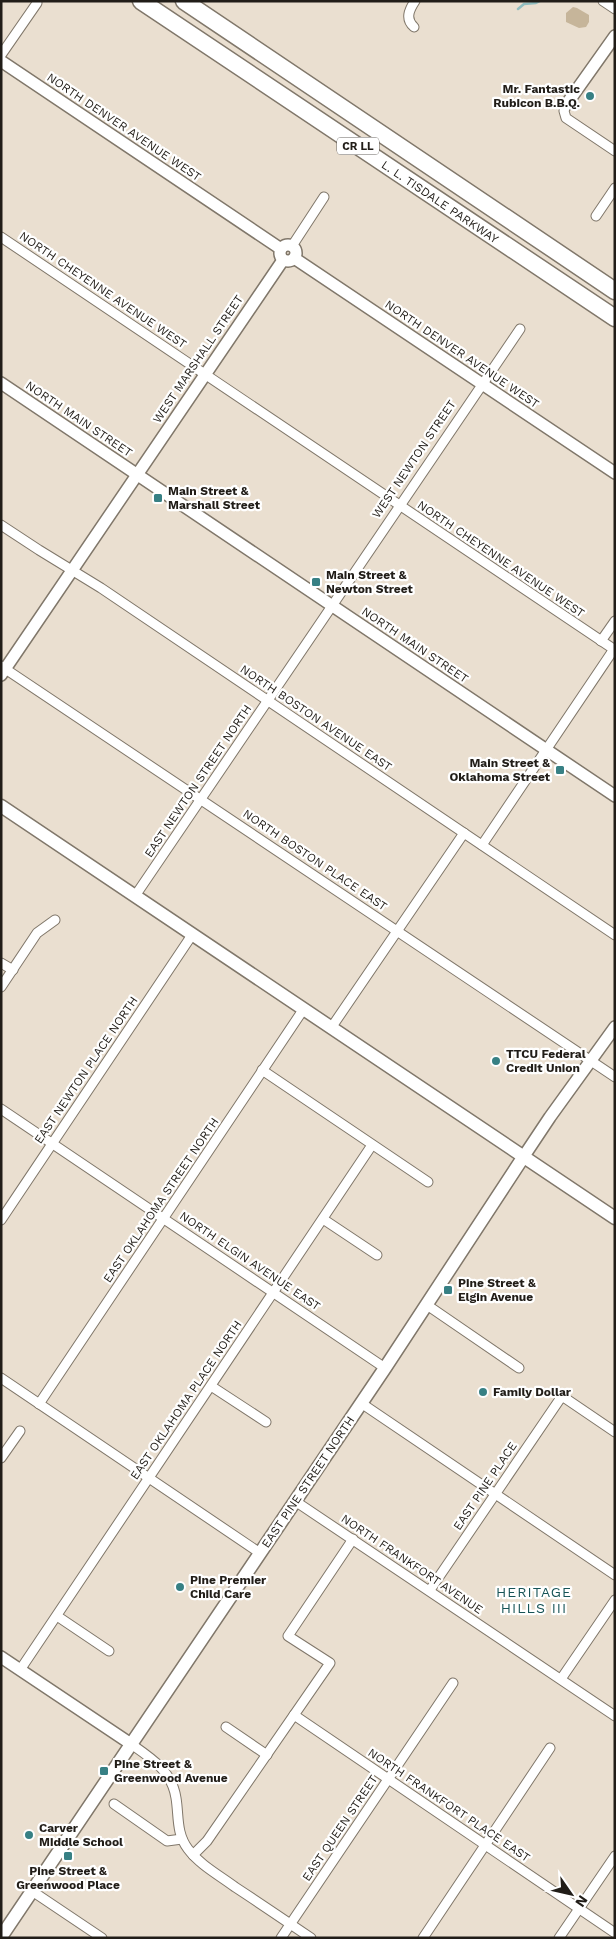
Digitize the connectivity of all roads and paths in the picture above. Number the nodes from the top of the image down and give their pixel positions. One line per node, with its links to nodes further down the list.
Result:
1 (141, 1): 20 (highway, L. L. TISDALE PARKWAY / CR LL)
2 (184, 1): 18 (highway, L. L. TISDALE PARKWAY / CR LL)
3 (603, 1): 6 (street)
4 (37, 2): 9 (street)
5 (413, 2): 7 (street)
6 (615, 9)
7 (414, 27)
8 (615, 36): 11 (street)
9 (1, 55)
10 (1, 61): 17 (street, NORTH DENVER AVENUE WEST)
11 (566, 105): 12 (street)
12 (615, 151)
13 (615, 188): 15 (street)
14 (324, 197): 17 (street, WEST MARSHALL STREET)
15 (596, 216)
16 (1, 236): 25 (street, NORTH CHEYENNE AVENUE WEST)
17 (287, 253): 25 (street, WEST MARSHALL STREET); 27 (street, NORTH DENVER AVENUE WEST)
18 (596, 279): 19 (highway); 21 (highway, L. L. TISDALE PARKWAY / CR LL)
19 (615, 287)
20 (574, 291): 22 (highway, L. L. TISDALE PARKWAY / CR LL); 24 (highway)
21 (615, 291)
22 (615, 318)
23 (520, 329): 27 (street, WEST NEWTON STREET)
24 (615, 329)
25 (205, 374): 29 (street, WEST MARSHALL STREET); 30 (street, NORTH CHEYENNE AVENUE WEST)
26 (1, 383): 29 (street, NORTH MAIN STREET)
27 (482, 384): 28 (street, NORTH DENVER AVENUE WEST); 30 (street, WEST NEWTON STREET)
28 (615, 473)
29 (137, 474): 32 (street, WEST MARSHALL STREET); 33 (street, NORTH MAIN STREET)
30 (400, 506): 33 (street, WEST NEWTON STREET); 35 (street, NORTH CHEYENNE AVENUE WEST)
31 (1, 525): 32 (street, NORTH BOSTON AVENUE EAST)
32 (72, 570): 37 (street, WEST MARSHALL STREET); 38 (street, NORTH BOSTON AVENUE EAST)
33 (332, 606): 38 (street, EAST NEWTON STREET NORTH); 39 (street, NORTH MAIN STREET)
34 (615, 621): 35 (street)
35 (602, 641): 36 (street, NORTH CHEYENNE AVENUE WEST)
36 (614, 649): 39 (street)
37 (3, 670): 41 (street, NORTH BOSTON PLACE EAST)
38 (268, 701): 41 (street, EAST NEWTON STREET NORTH); 43 (street, NORTH BOSTON AVENUE EAST)
39 (547, 751): 40 (street, NORTH MAIN STREET); 44 (street)
40 (615, 796)
41 (202, 798): 45 (street, EAST NEWTON STREET NORTH); 47 (street, NORTH BOSTON PLACE EAST)
42 (1, 806): 45 (main road)
43 (464, 833): 44 (street, NORTH BOSTON AVENUE EAST); 47 (street)
44 (482, 845): 48 (street, NORTH BOSTON AVENUE EAST)
45 (135, 896): 49 (main road)
46 (55, 920): 51 (street)
47 (397, 930): 55 (street); 56 (street, NORTH BOSTON PLACE EAST)
48 (615, 934)
49 (192, 935): 53 (main road); 60 (street, EAST NEWTON PLACE NORTH)
50 (1, 963): 51 (street)
51 (13, 970): 52 (street)
52 (1, 987)
53 (303, 1010): 55 (main road); 57 (street, EAST OKLAHOMA STREET NORTH)
54 (615, 1027): 56 (street, EAST PINE STREET NORTH)
55 (331, 1028): 62 (main road)
56 (590, 1060): 58 (street, NORTH BOSTON PLACE EAST); 62 (street, EAST PINE STREET NORTH)
57 (262, 1070): 61 (street); 64 (street, EAST OKLAHOMA STREET NORTH)
58 (615, 1077)
59 (1, 1109): 60 (street, NORTH ELGIN AVENUE EAST)
60 (52, 1143): 64 (street, NORTH ELGIN AVENUE EAST); 67 (street, EAST NEWTON PLACE NORTH)
61 (372, 1145): 63 (street); 66 (street, EAST OKLAHOMA PLACE NORTH)
62 (524, 1156): 65 (main road); 70 (main road, EAST PINE STREET NORTH)
63 (428, 1182)
64 (164, 1218): 69 (street, NORTH ELGIN AVENUE EAST); 76 (street, EAST OKLAHOMA STREET NORTH)
65 (615, 1218)
66 (323, 1219): 68 (street); 69 (street, EAST OKLAHOMA PLACE NORTH)
67 (1, 1220)
68 (378, 1255)
69 (273, 1293): 71 (street, NORTH ELGIN AVENUE EAST); 74 (street, EAST OKLAHOMA PLACE NORTH)
70 (426, 1305): 71 (main road, EAST PINE STREET NORTH); 72 (street)
71 (385, 1368): 75 (main road, EAST PINE STREET NORTH)
72 (519, 1368)
73 (1, 1378): 76 (street)
74 (211, 1386): 77 (street); 81 (street, EAST OKLAHOMA PLACE NORTH)
75 (361, 1403): 82 (street); 83 (main road, EAST PINE STREET NORTH)
76 (39, 1404): 81 (street)
77 (266, 1422)
78 (20, 1432): 80 (street)
79 (615, 1432): 82 (street, EAST PINE PLACE)
80 (1, 1458)
81 (149, 1478): 85 (street); 89 (street, EAST OKLAHOMA PLACE NORTH)
82 (496, 1493): 86 (street); 87 (street, EAST PINE PLACE)
83 (295, 1501): 84 (street, NORTH FRANKFORT AVENUE); 85 (main road, EAST PINE STREET NORTH)
84 (353, 1539): 87 (street, NORTH FRANKFORT AVENUE); 95 (street)
85 (260, 1553): 98 (main road, EAST PINE STREET NORTH)
86 (615, 1574)
87 (430, 1590): 93 (street, NORTH FRANKFORT AVENUE)
88 (615, 1600): 93 (street)
89 (57, 1616): 90 (street); 92 (street, EAST OKLAHOMA PLACE NORTH)
90 (109, 1651)
91 (1, 1657): 92 (street)
92 (20, 1670): 98 (street)
93 (561, 1679): 96 (street, NORTH FRANKFORT AVENUE)
94 (453, 1683): 101 (street, EAST QUEEN STREET)
95 (294, 1715): 100 (street); 101 (street, NORTH FRANKFORT PLACE EAST)
96 (615, 1716)
97 (226, 1727): 100 (street)
98 (131, 1744): 103 (street); 107 (main road, EAST PINE STREET NORTH)
99 (550, 1748): 104 (street)
100 (267, 1755): 105 (street)
101 (389, 1779): 104 (street, NORTH FRANKFORT PLACE EAST); 109 (street, EAST QUEEN STREET)
102 (114, 1804): 103 (street)
103 (180, 1835): 105 (street)
104 (485, 1845): 108 (street, NORTH FRANKFORT PLACE EAST); 115 (street)
105 (193, 1855): 109 (street)
106 (615, 1856): 108 (street)
107 (32, 1891): 111 (main road, EAST PINE STREET NORTH); 112 (street)
108 (579, 1908): 110 (street, NORTH FRANKFORT PLACE EAST); 116 (street)
109 (290, 1924): 113 (street, EAST QUEEN STREET); 114 (street)
110 (615, 1933)
111 (1, 1937)
112 (102, 1938)
113 (281, 1938)
114 (311, 1938)
115 (423, 1938)
116 (559, 1938)

